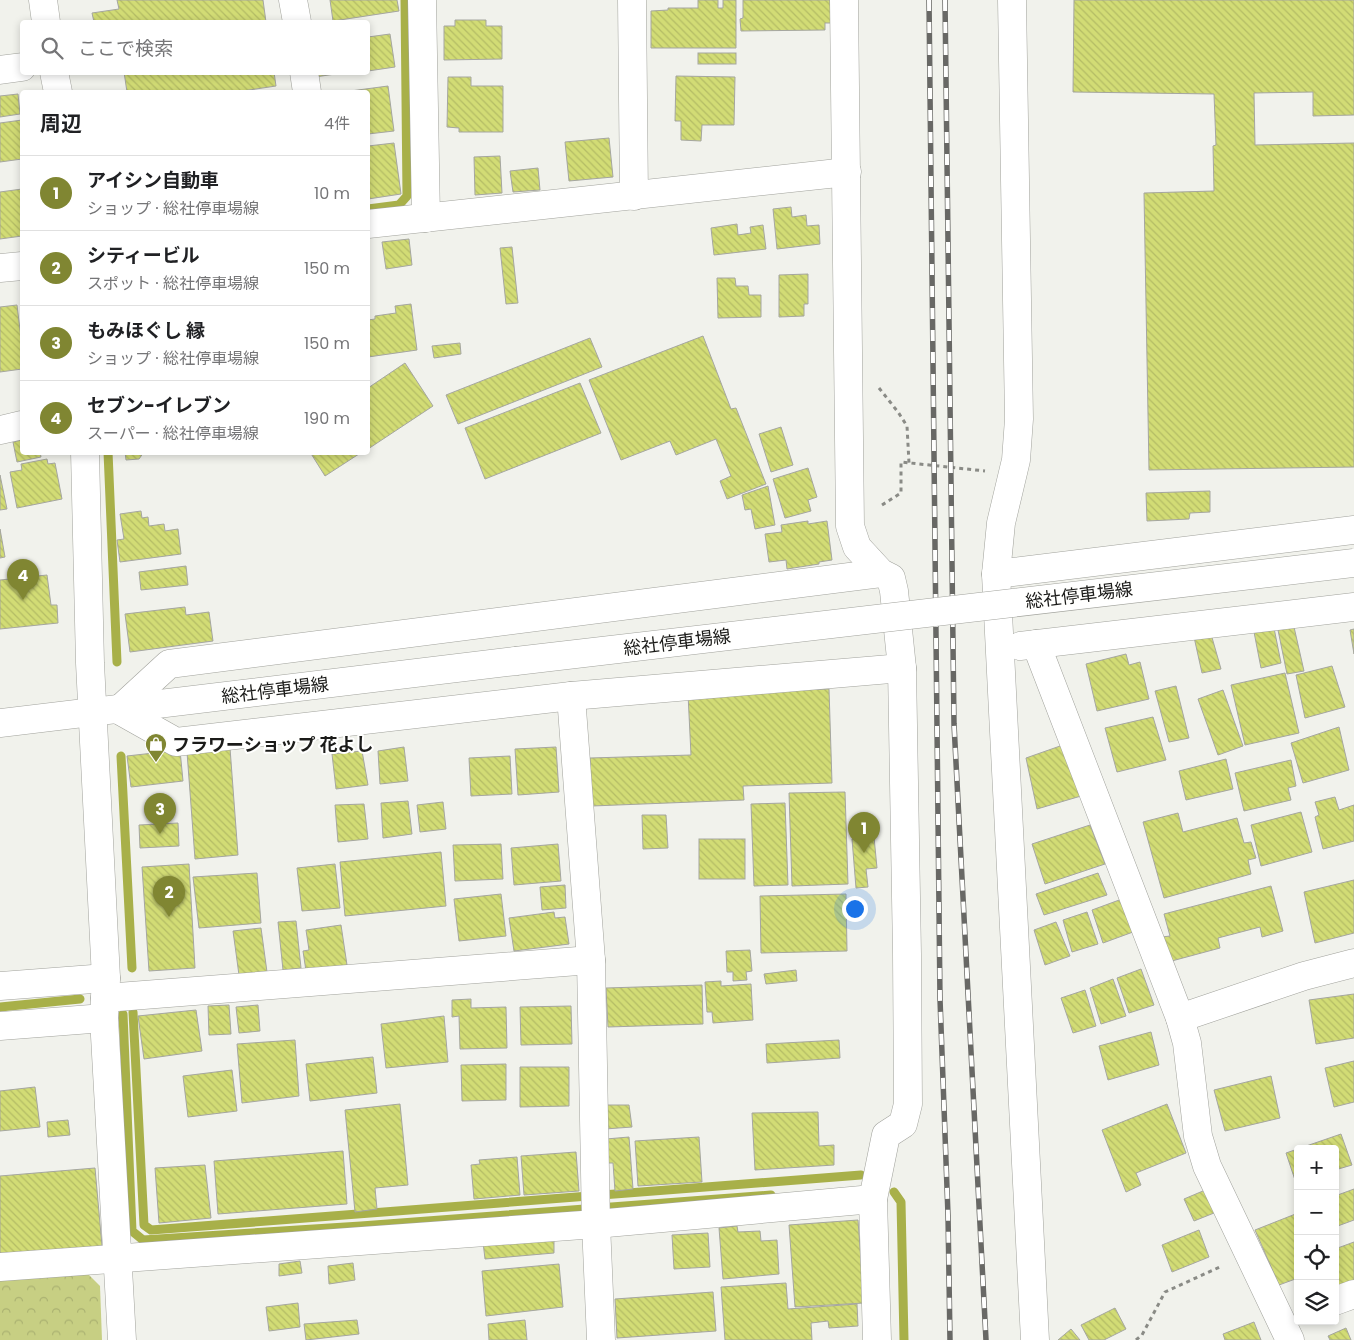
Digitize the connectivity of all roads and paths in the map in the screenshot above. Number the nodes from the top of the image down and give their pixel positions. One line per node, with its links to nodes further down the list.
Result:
1 (43, 0): 7 (street)
2 (293, 0): 8 (street)
3 (422, 0): 17 (street)
4 (632, 0): 16 (street)
5 (844, 0): 15 (street)
6 (1012, 0): 31 (street)
7 (46, 20)
8 (297, 20)
9 (20, 67): 10 (street)
10 (0, 70)
11 (55, 75): 13 (street)
12 (304, 75): 14 (street)
13 (58, 90)
14 (307, 90)
15 (847, 172): 16 (street); 30 (street)
16 (634, 196): 17 (street)
17 (426, 218): 18 (street)
18 (370, 224)
19 (20, 266): 20 (street)
20 (0, 268)
21 (879, 388): 25 (path)
22 (20, 425): 23 (street)
23 (0, 430)
24 (85, 455): 37 (street)
25 (909, 463): 26 (path); 27 (path)
26 (986, 471)
27 (882, 505)
28 (1354, 530): 31 (street)
29 (1354, 563): 37 (street, 総社停車場線, bridge)
30 (881, 574): 35 (street); 37 (street)
31 (996, 574): 34 (street)
32 (1354, 607): 33 (street)
33 (1036, 644): 34 (street); 43 (street)
34 (1000, 649): 56 (street)
35 (902, 668): 36 (street); 45 (street)
36 (571, 696): 37 (street); 39 (street)
37 (106, 711): 38 (street, 総社停車場線); 42 (street)
38 (0, 723)
39 (591, 960): 42 (street); 46 (street)
40 (1354, 963): 43 (street)
41 (0, 986): 42 (street)
42 (105, 998): 44 (street); 48 (street)
43 (1180, 1018): 47 (street)
44 (0, 1026)
45 (873, 1199): 46 (street); 55 (street)
46 (596, 1209): 48 (street); 54 (street)
47 (1249, 1254): 52 (street); 57 (path)
48 (118, 1258): 49 (street); 53 (street)
49 (0, 1267)
50 (1354, 1294): 51 (street)
51 (1339, 1300)
52 (1290, 1326)
53 (122, 1340)
54 (600, 1340)
55 (877, 1340)
56 (1035, 1340)
57 (1136, 1340)

